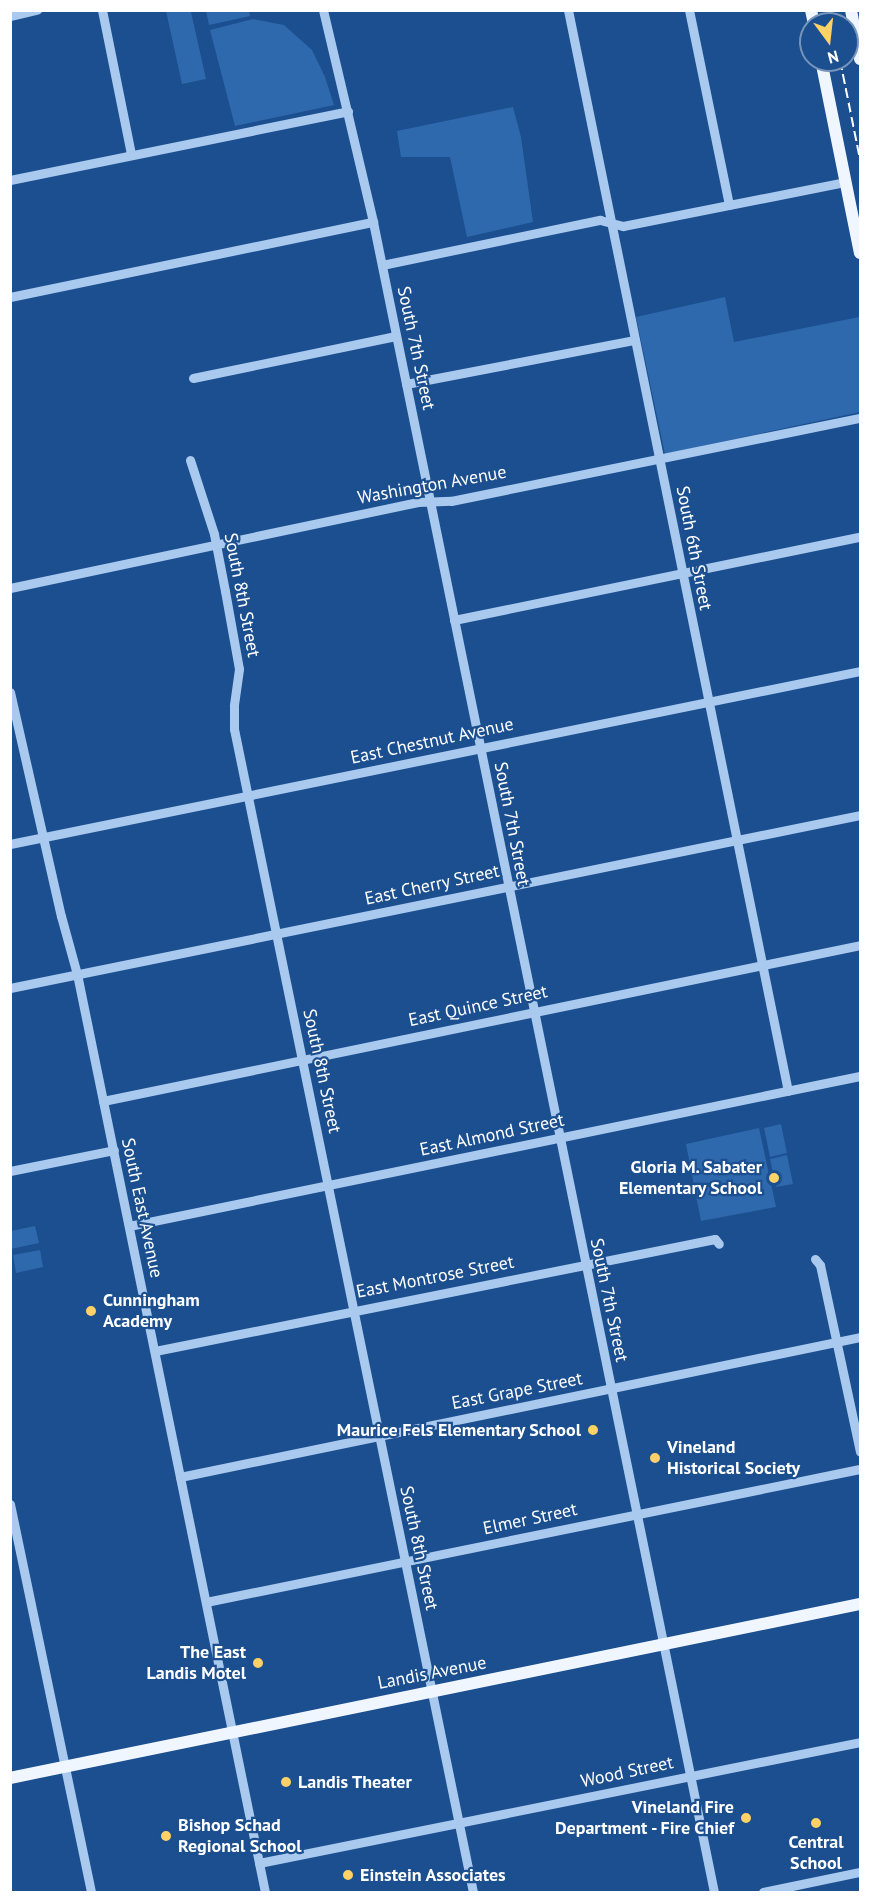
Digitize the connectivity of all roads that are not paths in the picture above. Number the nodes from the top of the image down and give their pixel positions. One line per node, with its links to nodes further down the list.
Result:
1 (37, 10): 7 (street)
2 (102, 10): 11 (street)
3 (323, 10): 10 (street, South 7th Street)
4 (568, 10): 16 (street, South 6th Street)
5 (689, 10): 14 (street)
6 (851, 10): 8 (main road)
7 (10, 16)
8 (861, 59)
9 (823, 72): 13 (main road)
10 (348, 111): 11 (street); 15 (street, South 7th Street)
11 (131, 154): 12 (street)
12 (10, 180)
13 (846, 182): 14 (street); 17 (main road)
14 (729, 205): 16 (street)
15 (373, 222): 18 (street, South 7th Street); 19 (street)
16 (612, 224): 18 (street); 21 (street, South 6th Street)
17 (861, 253)
18 (382, 265): 20 (street, South 7th Street)
19 (10, 297)
20 (396, 336): 22 (street); 23 (street, South 7th Street)
21 (635, 340): 23 (street); 25 (street, South 6th Street)
22 (193, 378)
23 (406, 384): 27 (street, South 7th Street)
24 (861, 418): 25 (street, Washington Avenue)
25 (660, 458): 27 (street, Washington Avenue); 30 (street, South 6th Street)
26 (190, 460): 29 (street, South 8th Street)
27 (430, 503): 29 (street, Washington Avenue); 32 (street, South 7th Street)
28 (861, 537): 30 (street)
29 (216, 543): 31 (street, Washington Avenue); 37 (street, South 8th Street)
30 (682, 573): 32 (street); 35 (street, South 6th Street)
31 (10, 588)
32 (454, 620): 36 (street, South 7th Street)
33 (861, 671): 35 (street, East Chestnut Avenue)
34 (10, 692): 39 (street, South East Avenue)
35 (710, 701): 36 (street, East Chestnut Avenue); 40 (street, South 6th Street)
36 (481, 748): 37 (street, East Chestnut Avenue); 42 (street, South 7th Street)
37 (249, 795): 39 (street, East Chestnut Avenue); 43 (street, South 8th Street)
38 (861, 815): 40 (street, East Cherry Street)
39 (43, 837): 41 (street, East Chestnut Avenue); 46 (street, South East Avenue)
40 (737, 841): 42 (street, East Cherry Street); 45 (street, South 6th Street)
41 (10, 844)
42 (508, 886): 43 (street, East Cherry Street); 48 (street, South 7th Street)
43 (276, 934): 46 (street, East Cherry Street); 49 (street, South 8th Street)
44 (861, 945): 45 (street, East Quince Street)
45 (762, 966): 48 (street, East Quince Street); 51 (street, South 6th Street)
46 (77, 974): 47 (street, East Cherry Street); 52 (street, South East Avenue)
47 (10, 988)
48 (533, 1012): 49 (street, East Quince Street); 53 (street, South 7th Street)
49 (303, 1059): 52 (street, East Quince Street); 56 (street, South 8th Street)
50 (861, 1076): 51 (street, East Almond Street)
51 (788, 1091): 53 (street, East Almond Street)
52 (103, 1101): 54 (street, South East Avenue)
53 (559, 1138): 56 (street, East Almond Street); 60 (street, South 7th Street)
54 (114, 1150): 55 (street); 57 (street, South East Avenue)
55 (10, 1171)
56 (328, 1185): 57 (street, East Almond Street); 61 (street, South 8th Street)
57 (129, 1226): 64 (street, South East Avenue)
58 (719, 1244): 60 (street, East Montrose Street)
59 (815, 1258): 63 (street)
60 (585, 1264): 61 (street, East Montrose Street); 65 (street, South 7th Street)
61 (354, 1310): 64 (street, East Montrose Street); 66 (street, South 8th Street)
62 (861, 1337): 63 (street, East Grape Street)
63 (838, 1342): 65 (street, East Grape Street); 67 (street)
64 (155, 1351): 69 (street, South East Avenue)
65 (611, 1389): 66 (street, East Grape Street); 71 (street, South 7th Street)
66 (379, 1436): 69 (street, East Grape Street); 72 (street, South 8th Street)
67 (861, 1452)
68 (861, 1469): 71 (street, Elmer Street)
69 (180, 1477): 73 (street, South East Avenue)
70 (10, 1504): 79 (street)
71 (636, 1514): 72 (street, Elmer Street); 75 (street, South 7th Street)
72 (405, 1561): 73 (street, Elmer Street); 76 (street, South 8th Street)
73 (206, 1602): 77 (street, South East Avenue)
74 (861, 1604): 75 (main road, Landis Avenue)
75 (663, 1646): 76 (main road, Landis Avenue); 80 (street, South 7th Street)
76 (431, 1691): 77 (main road, Landis Avenue); 82 (street, South 8th Street)
77 (232, 1733): 79 (main road, Landis Avenue); 83 (street, South East Avenue)
78 (861, 1742): 80 (street, Wood Street)
79 (64, 1767): 81 (main road, Landis Avenue); 85 (street)
80 (690, 1776): 82 (street, Wood Street); 88 (street, South 7th Street)
81 (10, 1778)
82 (459, 1824): 83 (street, Wood Street); 87 (street, South 8th Street)
83 (259, 1863): 86 (street, South East Avenue)
84 (861, 1872): 89 (street)
85 (91, 1893)
86 (265, 1893)
87 (473, 1893)
88 (714, 1893)
89 (763, 1893)

